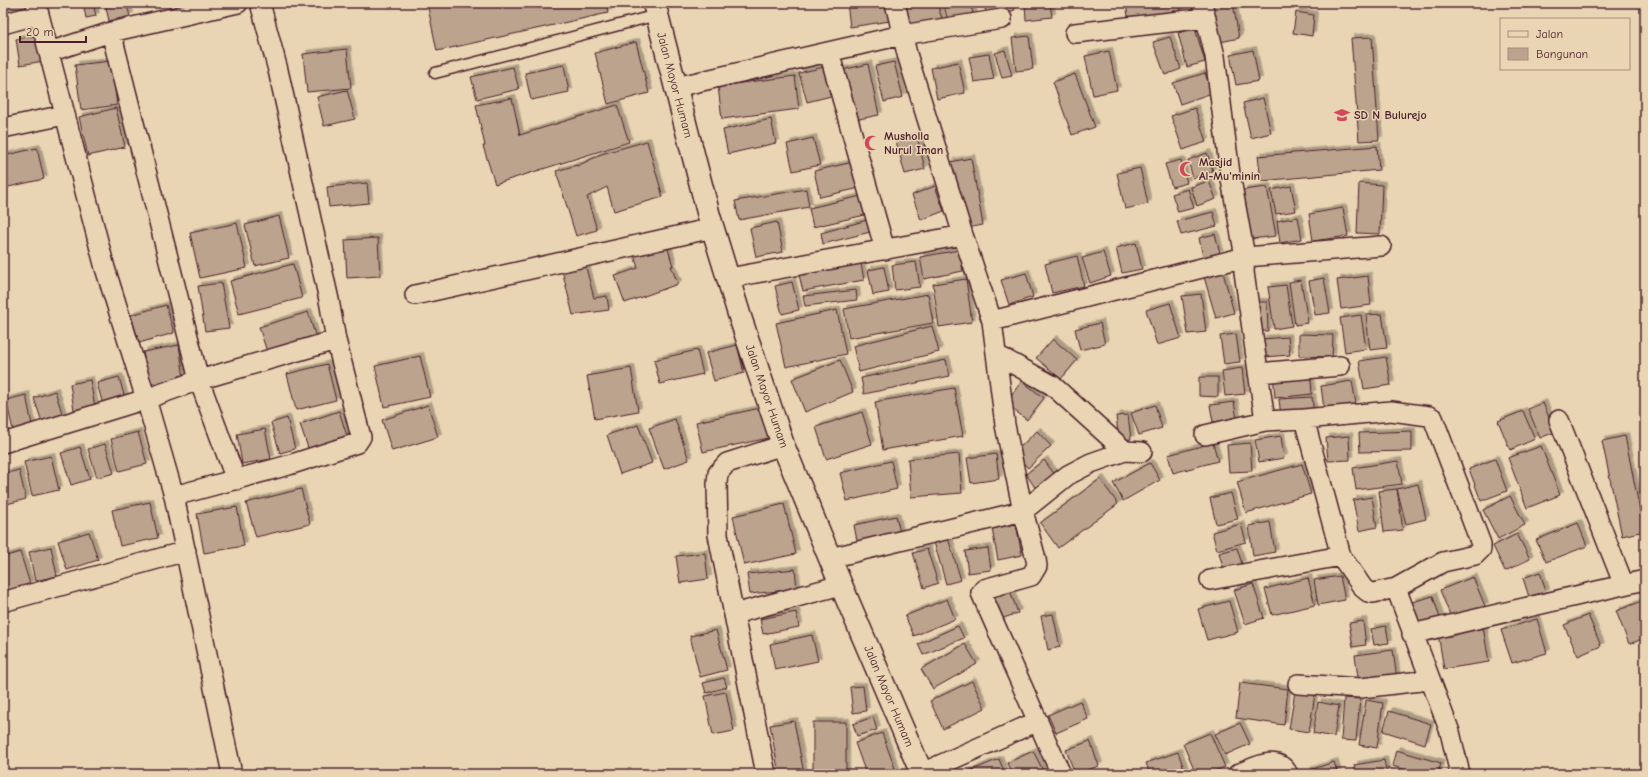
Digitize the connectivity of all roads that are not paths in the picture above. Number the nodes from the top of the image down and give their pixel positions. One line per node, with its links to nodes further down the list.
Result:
1 (238, 3): 9 (street)
2 (260, 3): 26 (street)
3 (895, 3): 11 (street)
4 (38, 9): 8 (street); 12 (street)
5 (655, 9): 14 (lane); 15 (main road, Jalan Mayor Humam)
6 (1204, 11): 10 (street); 22 (street)
7 (1002, 19): 11 (street)
8 (3, 24)
9 (111, 32): 12 (street); 30 (street)
10 (1075, 33)
11 (902, 35): 13 (street); 19 (street)
12 (49, 52): 16 (street)
13 (829, 52): 15 (street); 21 (street)
14 (435, 73)
15 (676, 87): 18 (main road, Jalan Mayor Humam)
16 (64, 115): 17 (street); 31 (street)
17 (3, 128)
18 (713, 228): 23 (main road, Jalan Mayor Humam); 24 (street)
19 (963, 235): 21 (street); 25 (street)
20 (1380, 246): 22 (street)
21 (885, 250): 23 (street)
22 (1245, 257): 25 (street); 29 (street)
23 (729, 278): 37 (main road, Jalan Mayor Humam)
24 (415, 295)
25 (992, 321): 27 (street)
26 (336, 340): 30 (street); 38 (street)
27 (997, 355): 40 (street); 40 (street)
28 (1340, 366): 29 (street)
29 (1258, 373): 34 (street)
30 (199, 380): 31 (street); 38 (street)
31 (146, 398): 36 (street); 39 (street)
32 (1304, 419): 34 (street); 42 (street); 48 (street)
33 (1559, 420): 47 (street)
34 (1265, 421): 35 (street)
35 (1205, 435)
36 (3, 442)
37 (783, 444): 43 (main road, Jalan Mayor Humam); 50 (street)
38 (236, 480): 39 (street)
39 (174, 496): 41 (street)
40 (1023, 511): 43 (street); 54 (street)
41 (186, 551): 49 (street); 55 (street)
42 (1341, 556): 44 (street); 48 (street)
43 (830, 558): 46 (main road, Jalan Mayor Humam)
44 (1210, 580)
45 (1645, 580): 47 (street)
46 (841, 585): 50 (street); 57 (main road, Jalan Mayor Humam)
47 (1623, 585): 51 (street)
48 (1396, 588): 51 (street)
49 (6, 601)
50 (734, 614): 56 (street)
51 (1412, 634): 52 (street)
52 (1429, 680): 53 (street); 61 (street)
53 (1298, 684)
54 (1038, 721): 57 (street); 58 (street)
55 (232, 774)
56 (766, 774)
57 (922, 774)
58 (1061, 774)
59 (1238, 774): 60 (street)
60 (1288, 774)
61 (1460, 774)

